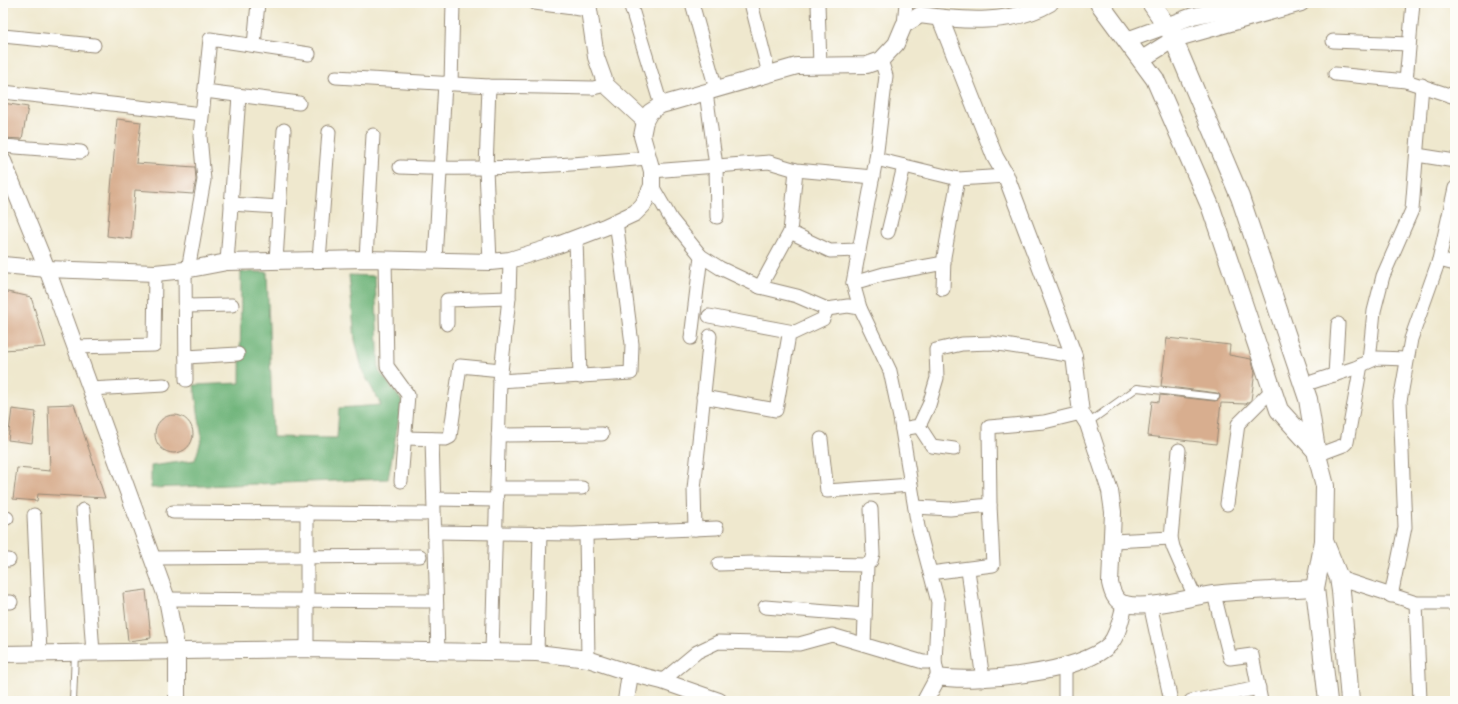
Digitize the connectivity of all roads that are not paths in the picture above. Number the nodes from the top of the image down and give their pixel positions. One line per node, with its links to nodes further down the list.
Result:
1 (258, 3): 26 (street)
2 (453, 3): 35 (street)
3 (535, 3): 16 (street)
4 (630, 3): 45 (street)
5 (692, 3): 39 (street)
6 (751, 3): 31 (street)
7 (818, 3): 30 (street)
8 (906, 3): 19 (street)
9 (1017, 3): 17 (street)
10 (1050, 3): 17 (street)
11 (1099, 3): 22 (main road)
12 (1151, 3): 20 (main road)
13 (1256, 3): 20 (street)
14 (1301, 3): 20 (street)
15 (1413, 3): 25 (street)
16 (588, 6): 36 (street)
17 (1006, 17): 18 (street)
18 (940, 18): 19 (street); 64 (street)
19 (904, 25): 29 (street)
20 (1170, 32): 22 (street); 28 (street); 117 (main road)
21 (3, 36): 24 (street)
22 (1127, 40): 28 (main road)
23 (1333, 40): 25 (street)
24 (94, 44)
25 (1409, 44): 34 (street)
26 (254, 45): 27 (street); 40 (street)
27 (309, 54)
28 (1142, 59): 119 (main road)
29 (881, 60): 30 (street); 54 (street)
30 (820, 66): 31 (street)
31 (769, 74): 39 (street)
32 (1335, 74): 34 (street)
33 (336, 77): 35 (street)
34 (1406, 81): 37 (street)
35 (448, 84): 38 (street); 60 (street)
36 (606, 85): 38 (street); 47 (street)
37 (1422, 85): 43 (street); 53 (street)
38 (489, 86): 61 (street)
39 (711, 90): 45 (street); 57 (street)
40 (205, 91): 42 (street); 46 (street)
41 (3, 92): 46 (street)
42 (239, 96): 44 (street); 68 (street)
43 (1455, 97)
44 (299, 103)
45 (661, 105): 47 (street)
46 (202, 114): 90 (street)
47 (645, 121): 63 (street)
48 (284, 130): 69 (street)
49 (329, 132): 79 (street)
50 (373, 134): 77 (street)
51 (3, 146): 52 (street)
52 (81, 152)
53 (1417, 154): 55 (street); 111 (street)
54 (876, 159): 58 (street); 65 (street)
55 (1455, 160)
56 (3, 161): 89 (street)
57 (716, 166): 62 (street); 63 (street); 70 (street)
58 (904, 166): 66 (street); 73 (street)
59 (400, 167): 60 (street)
60 (440, 169): 61 (street); 80 (street)
61 (486, 169): 63 (street); 85 (street)
62 (796, 170): 65 (street); 72 (street)
63 (651, 172): 71 (street); 76 (street)
64 (1006, 176): 66 (street); 108 (street)
65 (873, 177): 75 (street)
66 (958, 179): 86 (street)
67 (1455, 188): 82 (street)
68 (231, 204): 69 (street); 84 (street)
69 (279, 207): 83 (street)
70 (717, 217)
71 (616, 221): 74 (street); 114 (street)
72 (790, 232): 75 (street); 93 (street)
73 (888, 232)
74 (576, 238): 81 (street); 114 (street)
75 (858, 250): 92 (street)
76 (702, 256): 93 (street); 105 (street)
77 (366, 259): 78 (street); 79 (street)
78 (385, 259): 80 (street); 127 (street)
79 (319, 260): 83 (street)
80 (435, 260): 85 (street)
81 (510, 260): 85 (street); 95 (street)
82 (1439, 260): 87 (street); 110 (street)
83 (276, 261): 84 (street)
84 (227, 262): 90 (street)
85 (490, 262)
86 (944, 263): 92 (street); 94 (street)
87 (1455, 264)
88 (3, 265): 89 (street)
89 (47, 269): 91 (street); 106 (street)
90 (187, 270): 91 (street); 97 (street)
91 (155, 273): 106 (street)
92 (853, 283): 98 (street)
93 (760, 287): 99 (street)
94 (943, 289)
95 (509, 298): 101 (street); 113 (street)
96 (232, 305): 97 (street)
97 (186, 306): 109 (street)
98 (860, 308): 99 (street); 124 (street)
99 (827, 309): 103 (street)
100 (709, 316): 103 (street)
101 (447, 324)
102 (1338, 324): 112 (street)
103 (794, 332): 120 (street)
104 (710, 336): 120 (street)
105 (691, 338)
106 (75, 346): 118 (street)
107 (238, 354): 109 (street)
108 (1074, 356): 122 (street); 123 (street)
109 (186, 357): 115 (street)
110 (1407, 359): 111 (street); 166 (street)
111 (1365, 363): 112 (street); 132 (street)
112 (1335, 375): 117 (street)
113 (501, 376): 114 (street); 126 (street); 128 (street)
114 (580, 376)
115 (186, 380)
116 (164, 385): 118 (street)
117 (1304, 385): 132 (main road)
118 (90, 389): 158 (street)
119 (1272, 390): 132 (main road); 138 (street)
120 (703, 397): 148 (street)
121 (1216, 397): 122 (lane)
122 (1085, 418): 139 (street); 154 (street)
123 (919, 426): 124 (street); 130 (street)
124 (902, 429): 134 (street)
125 (602, 434): 126 (street)
126 (498, 435): 136 (street)
127 (404, 438): 128 (street); 133 (street)
128 (432, 439): 137 (street)
129 (821, 439): 134 (street)
130 (954, 449)
131 (1179, 450): 153 (street)
132 (1317, 453): 155 (main road)
133 (401, 482)
134 (911, 485): 140 (street)
135 (582, 488): 136 (street)
136 (497, 494): 137 (street); 150 (street)
137 (434, 499): 149 (street)
138 (1227, 504)
139 (990, 505): 140 (street); 161 (street)
140 (915, 507): 162 (street)
141 (871, 509): 160 (street)
142 (84, 510): 183 (street)
143 (173, 512): 144 (street)
144 (307, 512): 145 (street); 156 (street)
145 (425, 514)
146 (34, 515): 181 (street)
147 (717, 528): 148 (street)
148 (695, 529): 152 (street)
149 (435, 532): 150 (street); 184 (street)
150 (496, 532): 151 (street); 180 (street)
151 (540, 533): 152 (street); 185 (street)
152 (586, 534): 187 (street)
153 (1171, 538): 154 (street); 167 (street)
154 (1113, 541): 173 (street)
155 (1324, 541): 163 (main road); 164 (main road)
156 (307, 556): 157 (street); 158 (street); 169 (street)
157 (420, 556)
158 (152, 558): 168 (street)
159 (720, 564): 160 (street)
160 (866, 565): 176 (street)
161 (968, 570): 162 (street); 191 (street)
162 (930, 573): 189 (street)
163 (1339, 578): 166 (street); 204 (main road)
164 (1315, 588): 165 (street); 203 (main road)
165 (1214, 594): 167 (street); 193 (street)
166 (1391, 596): 171 (street)
167 (1195, 597): 174 (street)
168 (167, 599): 169 (street); 179 (street)
169 (307, 599): 170 (street); 178 (street)
170 (428, 601)
171 (1416, 603): 172 (street); 205 (street)
172 (1455, 603)
173 (1125, 604): 174 (street); 188 (street)
174 (1150, 604): 200 (street)
175 (765, 607): 176 (street)
176 (865, 615): 177 (street)
177 (864, 644): 189 (street); 192 (street)
178 (307, 649): 179 (street); 184 (street)
179 (177, 652): 183 (street); 195 (street)
180 (492, 652): 184 (street); 185 (street)
181 (40, 653): 182 (street); 186 (street)
182 (75, 653): 183 (street); 194 (lane)
183 (93, 653)
184 (438, 653)
185 (537, 653): 187 (street)
186 (3, 654)
187 (588, 659): 190 (street)
188 (1065, 666): 191 (street); 199 (street)
189 (936, 669): 191 (street); 198 (street)
190 (630, 673): 192 (street); 196 (street)
191 (983, 680)
192 (662, 681): 197 (street)
193 (1259, 688): 201 (street); 202 (street)
194 (73, 701)
195 (177, 701)
196 (626, 701)
197 (719, 701)
198 (925, 701)
199 (1066, 701)
200 (1171, 701)
201 (1191, 701)
202 (1261, 701)
203 (1328, 701)
204 (1350, 701)
205 (1420, 701)

